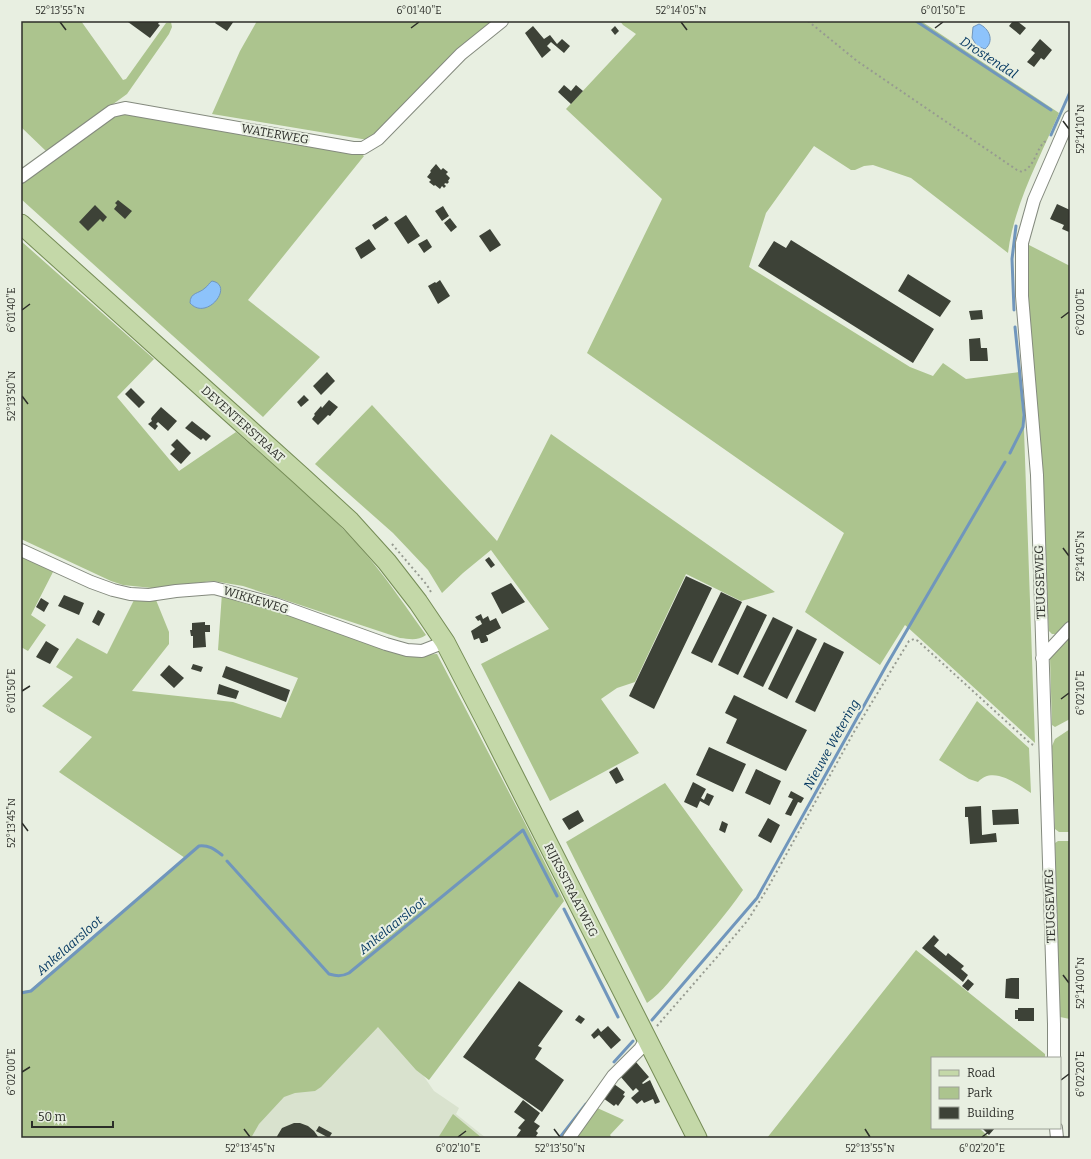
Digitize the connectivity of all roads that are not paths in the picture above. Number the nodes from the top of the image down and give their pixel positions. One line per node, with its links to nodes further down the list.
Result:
1 (502, 21): 3 (street, WATERWEG)
2 (1070, 116): 8 (street, TEUGSEWEG)
3 (21, 177)
4 (21, 224): 7 (main road, DEVENTERSTRAAT)
5 (21, 550): 7 (street, WIKKEWEG)
6 (1070, 628): 8 (street)
7 (445, 642): 9 (main road, RIJKSSTRAATWEG)
8 (1042, 658): 10 (street, TEUGSEWEG)
9 (646, 1039): 11 (street); 12 (main road, RIJKSSTRAATWEG)
10 (1054, 1057)
11 (569, 1138)
12 (697, 1138)

